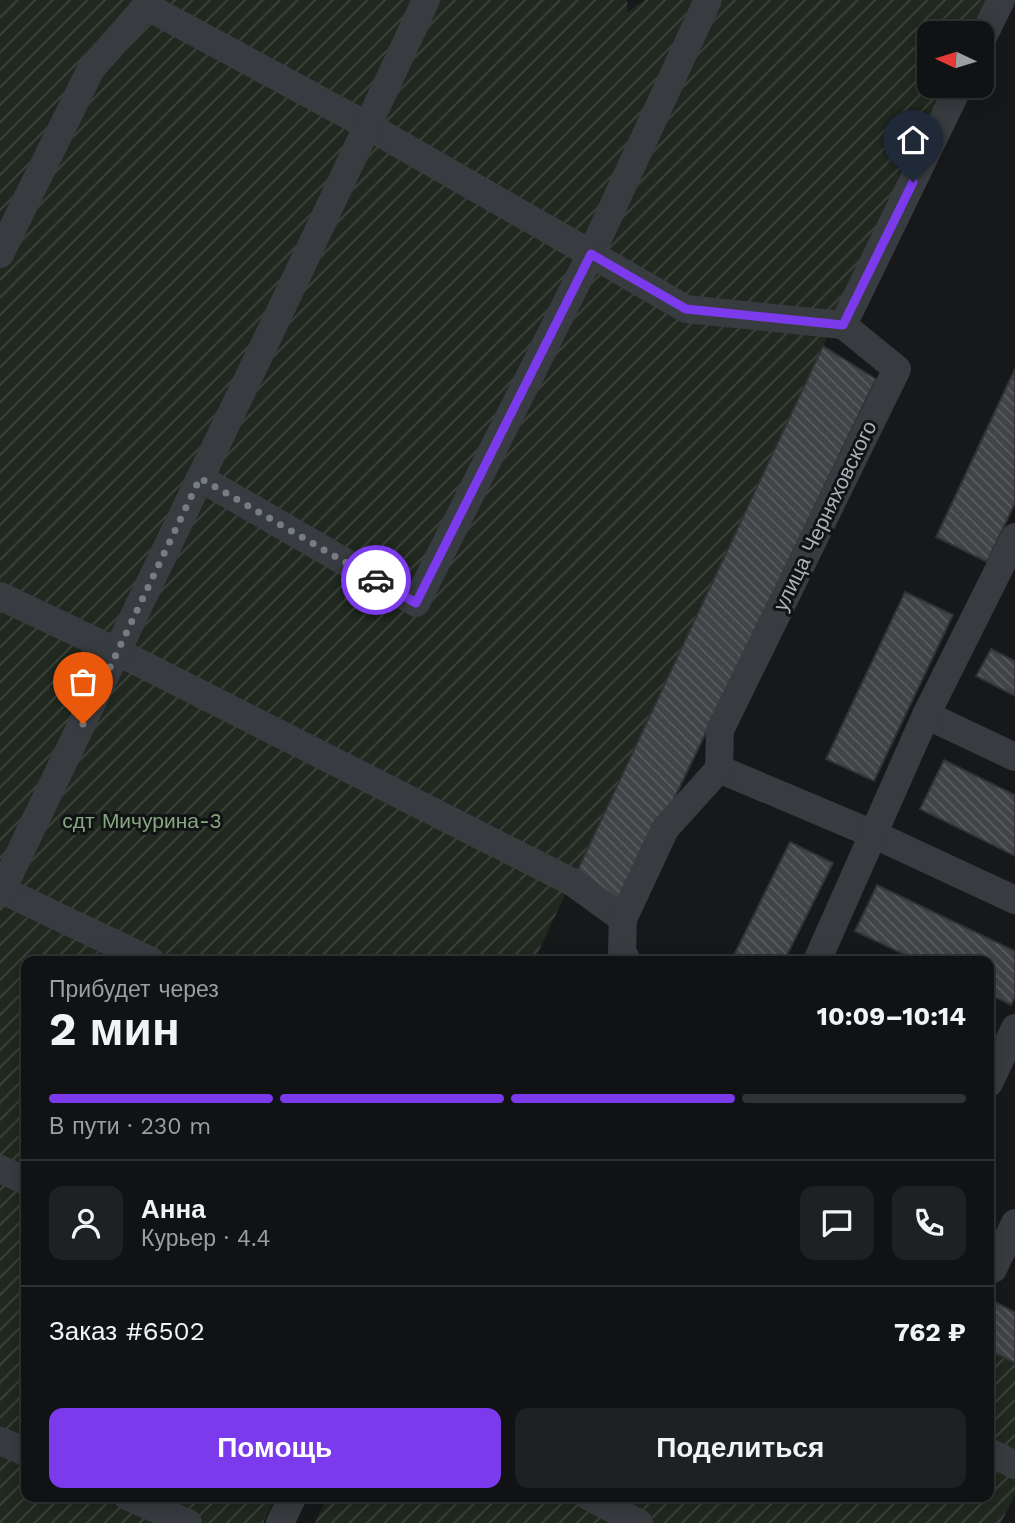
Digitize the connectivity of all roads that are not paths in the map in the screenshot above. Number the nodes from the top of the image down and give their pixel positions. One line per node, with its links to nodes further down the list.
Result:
1 (426, 0): 6 (street)
2 (708, 0): 8 (street)
3 (1001, 0): 4 (street)
4 (991, 21)
5 (953, 98): 9 (street)
6 (368, 126): 7 (street); 8 (street); 10 (street)
7 (0, 254)
8 (591, 254): 9 (street); 10 (street)
9 (843, 325): 16 (street, улица Черняховского)
10 (200, 478): 13 (street)
11 (1015, 537): 14 (street)
12 (0, 596): 13 (street)
13 (118, 652): 18 (street); 20 (street)
14 (926, 715): 15 (street); 17 (street)
15 (1015, 757)
16 (719, 769): 17 (street); 20 (street)
17 (873, 834): 19 (street); 23 (street)
18 (1, 892): 21 (street)
19 (1015, 900)
20 (623, 919): 22 (street)
21 (140, 956)
22 (624, 956)
23 (821, 956)
24 (1015, 1028): 25 (street)
25 (1002, 1059)
26 (0, 1169): 27 (street)
27 (21, 1179)
28 (1015, 1223): 29 (street)
29 (994, 1267)
30 (0, 1441): 31 (street)
31 (21, 1450)
32 (994, 1454): 33 (street)
33 (1015, 1465)
34 (141, 1502): 37 (street)
35 (290, 1502): 38 (street)
36 (599, 1502): 39 (street)
37 (188, 1523)
38 (280, 1523)
39 (639, 1523)

